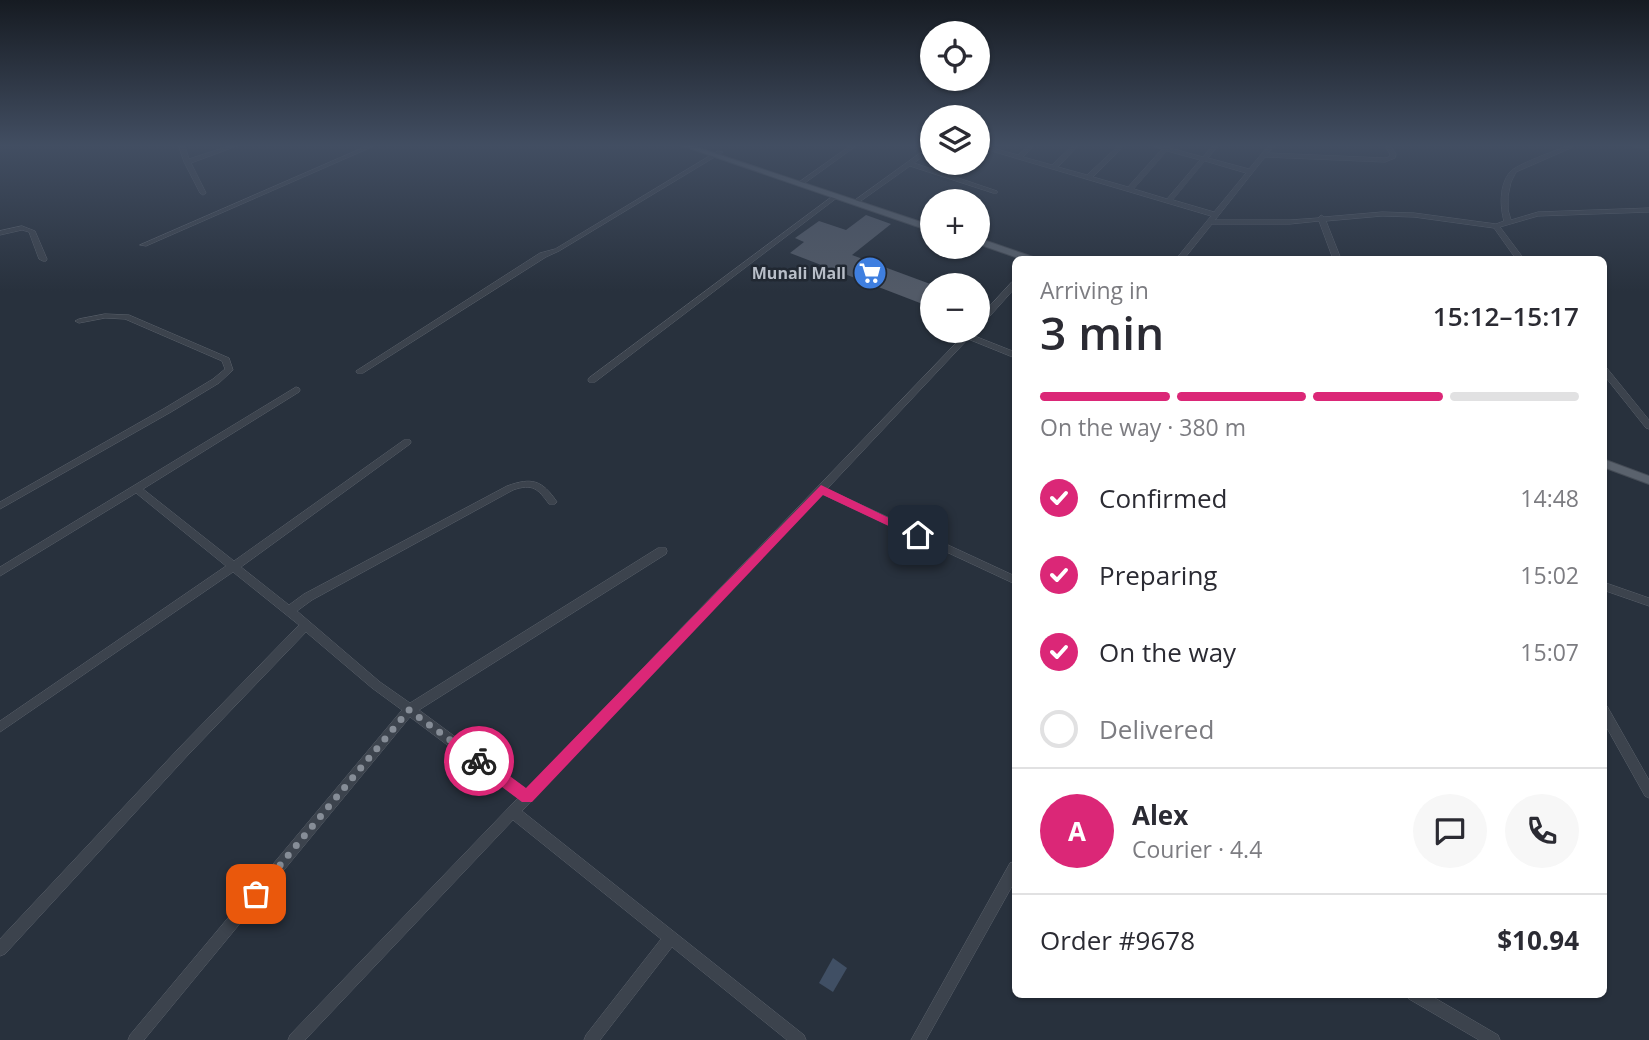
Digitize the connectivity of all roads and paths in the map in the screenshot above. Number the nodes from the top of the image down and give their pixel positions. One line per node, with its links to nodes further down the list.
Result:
1 (259, 195): 21 (street)
2 (648, 195): 36 (street)
3 (830, 195): 10 (main road)
4 (839, 195): 11 (main road)
5 (867, 195): 11 (street)
6 (1148, 195): 12 (street)
7 (1175, 195): 12 (street)
8 (1233, 195): 14 (street)
9 (1506, 195): 18 (street)
10 (835, 197): 11 (main road); 38 (street)
11 (858, 201): 16 (main road)
12 (1169, 201): 14 (street)
13 (1649, 210): 18 (street)
14 (1216, 215): 17 (street)
15 (1321, 217): 17 (street); 19 (street); 26 (street)
16 (920, 222)
17 (1210, 222): 25 (street)
18 (1508, 222): 19 (street)
19 (1496, 226): 27 (street)
20 (0, 233): 29 (street)
21 (144, 245)
22 (990, 247): 24 (main road)
23 (990, 248): 28 (main road)
24 (1020, 256)
25 (1182, 256)
26 (1336, 256)
27 (1518, 256)
28 (1012, 257)
29 (43, 259)
30 (1012, 287): 31 (street)
31 (990, 311)
32 (79, 320): 47 (street)
33 (961, 343): 45 (street)
34 (989, 343): 35 (street)
35 (1012, 354)
36 (360, 371)
37 (1607, 374): 40 (street)
38 (592, 380)
39 (296, 390): 44 (street)
40 (1649, 426)
41 (407, 442): 49 (street)
42 (1607, 462): 43 (main road)
43 (1649, 477)
44 (137, 489): 49 (street); 50 (street)
45 (821, 489): 51 (street); 60 (street)
46 (552, 502): 54 (street)
47 (0, 506)
48 (662, 551): 56 (street)
49 (233, 567): 54 (street); 58 (street)
50 (0, 572)
51 (1012, 579)
52 (1607, 587): 53 (street)
53 (1649, 603)
54 (288, 612): 55 (street)
55 (306, 625): 56 (street); 64 (street)
56 (409, 710): 60 (street); 66 (street)
57 (1607, 717): 59 (street)
58 (0, 727)
59 (1649, 792)
60 (527, 797): 61 (street)
61 (513, 812): 63 (street); 67 (street)
62 (1012, 873): 70 (street)
63 (671, 937): 68 (street); 69 (street)
64 (0, 949)
65 (1421, 998): 71 (street)
66 (135, 1040)
67 (295, 1040)
68 (591, 1040)
69 (799, 1040)
70 (918, 1040)
71 (1493, 1040)

